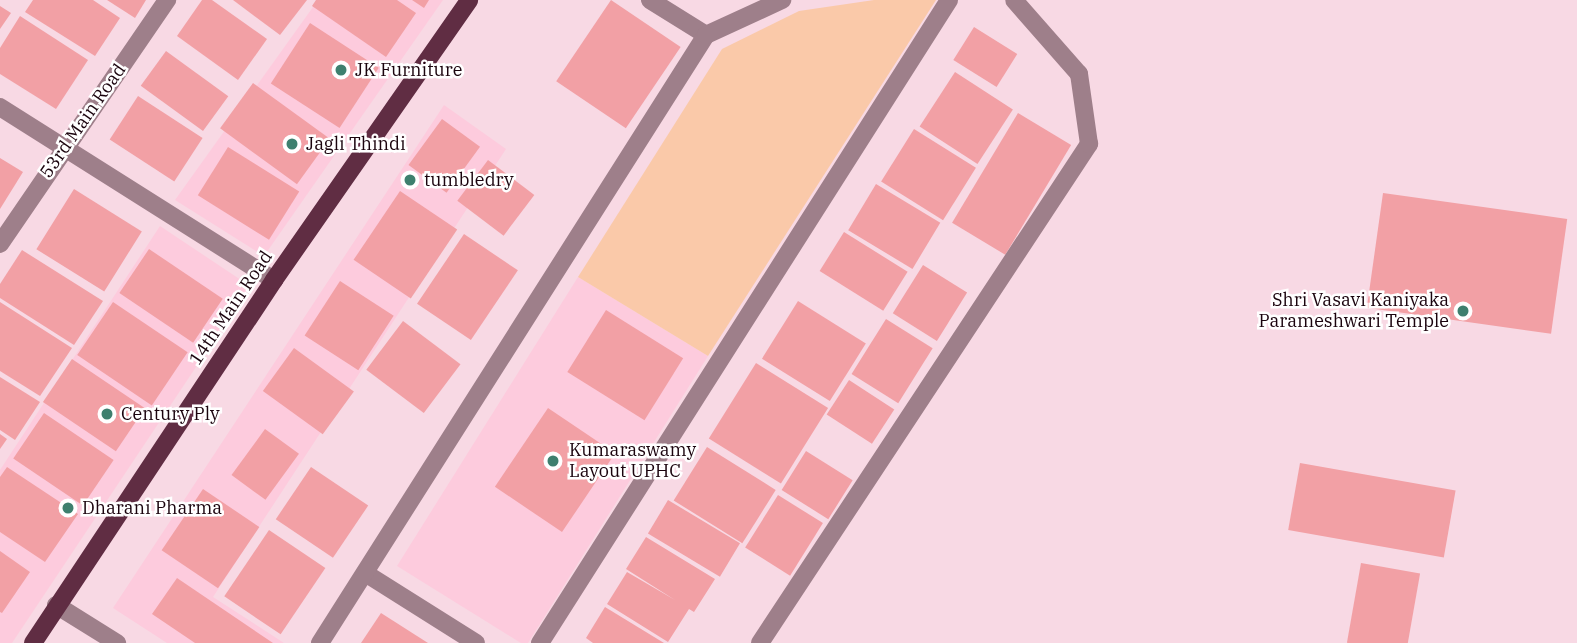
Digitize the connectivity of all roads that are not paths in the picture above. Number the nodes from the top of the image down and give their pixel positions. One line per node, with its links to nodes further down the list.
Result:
1 (167, 0): 9 (street, 53rd Main Road)
2 (469, 0): 11 (main road, 14th Main Road)
3 (650, 0): 7 (street)
4 (782, 0): 7 (street)
5 (949, 0): 18 (street)
6 (1014, 0): 19 (street)
7 (706, 36): 12 (street)
8 (0, 107): 9 (street)
9 (64, 147): 10 (street, 53rd Main Road); 11 (street)
10 (0, 244)
11 (274, 280): 13 (main road, 14th Main Road)
12 (365, 573): 16 (street); 17 (street)
13 (56, 605): 14 (main road, 14th Main Road); 15 (street)
14 (33, 643)
15 (117, 643)
16 (320, 643)
17 (476, 643)
18 (540, 643)
19 (760, 643)

